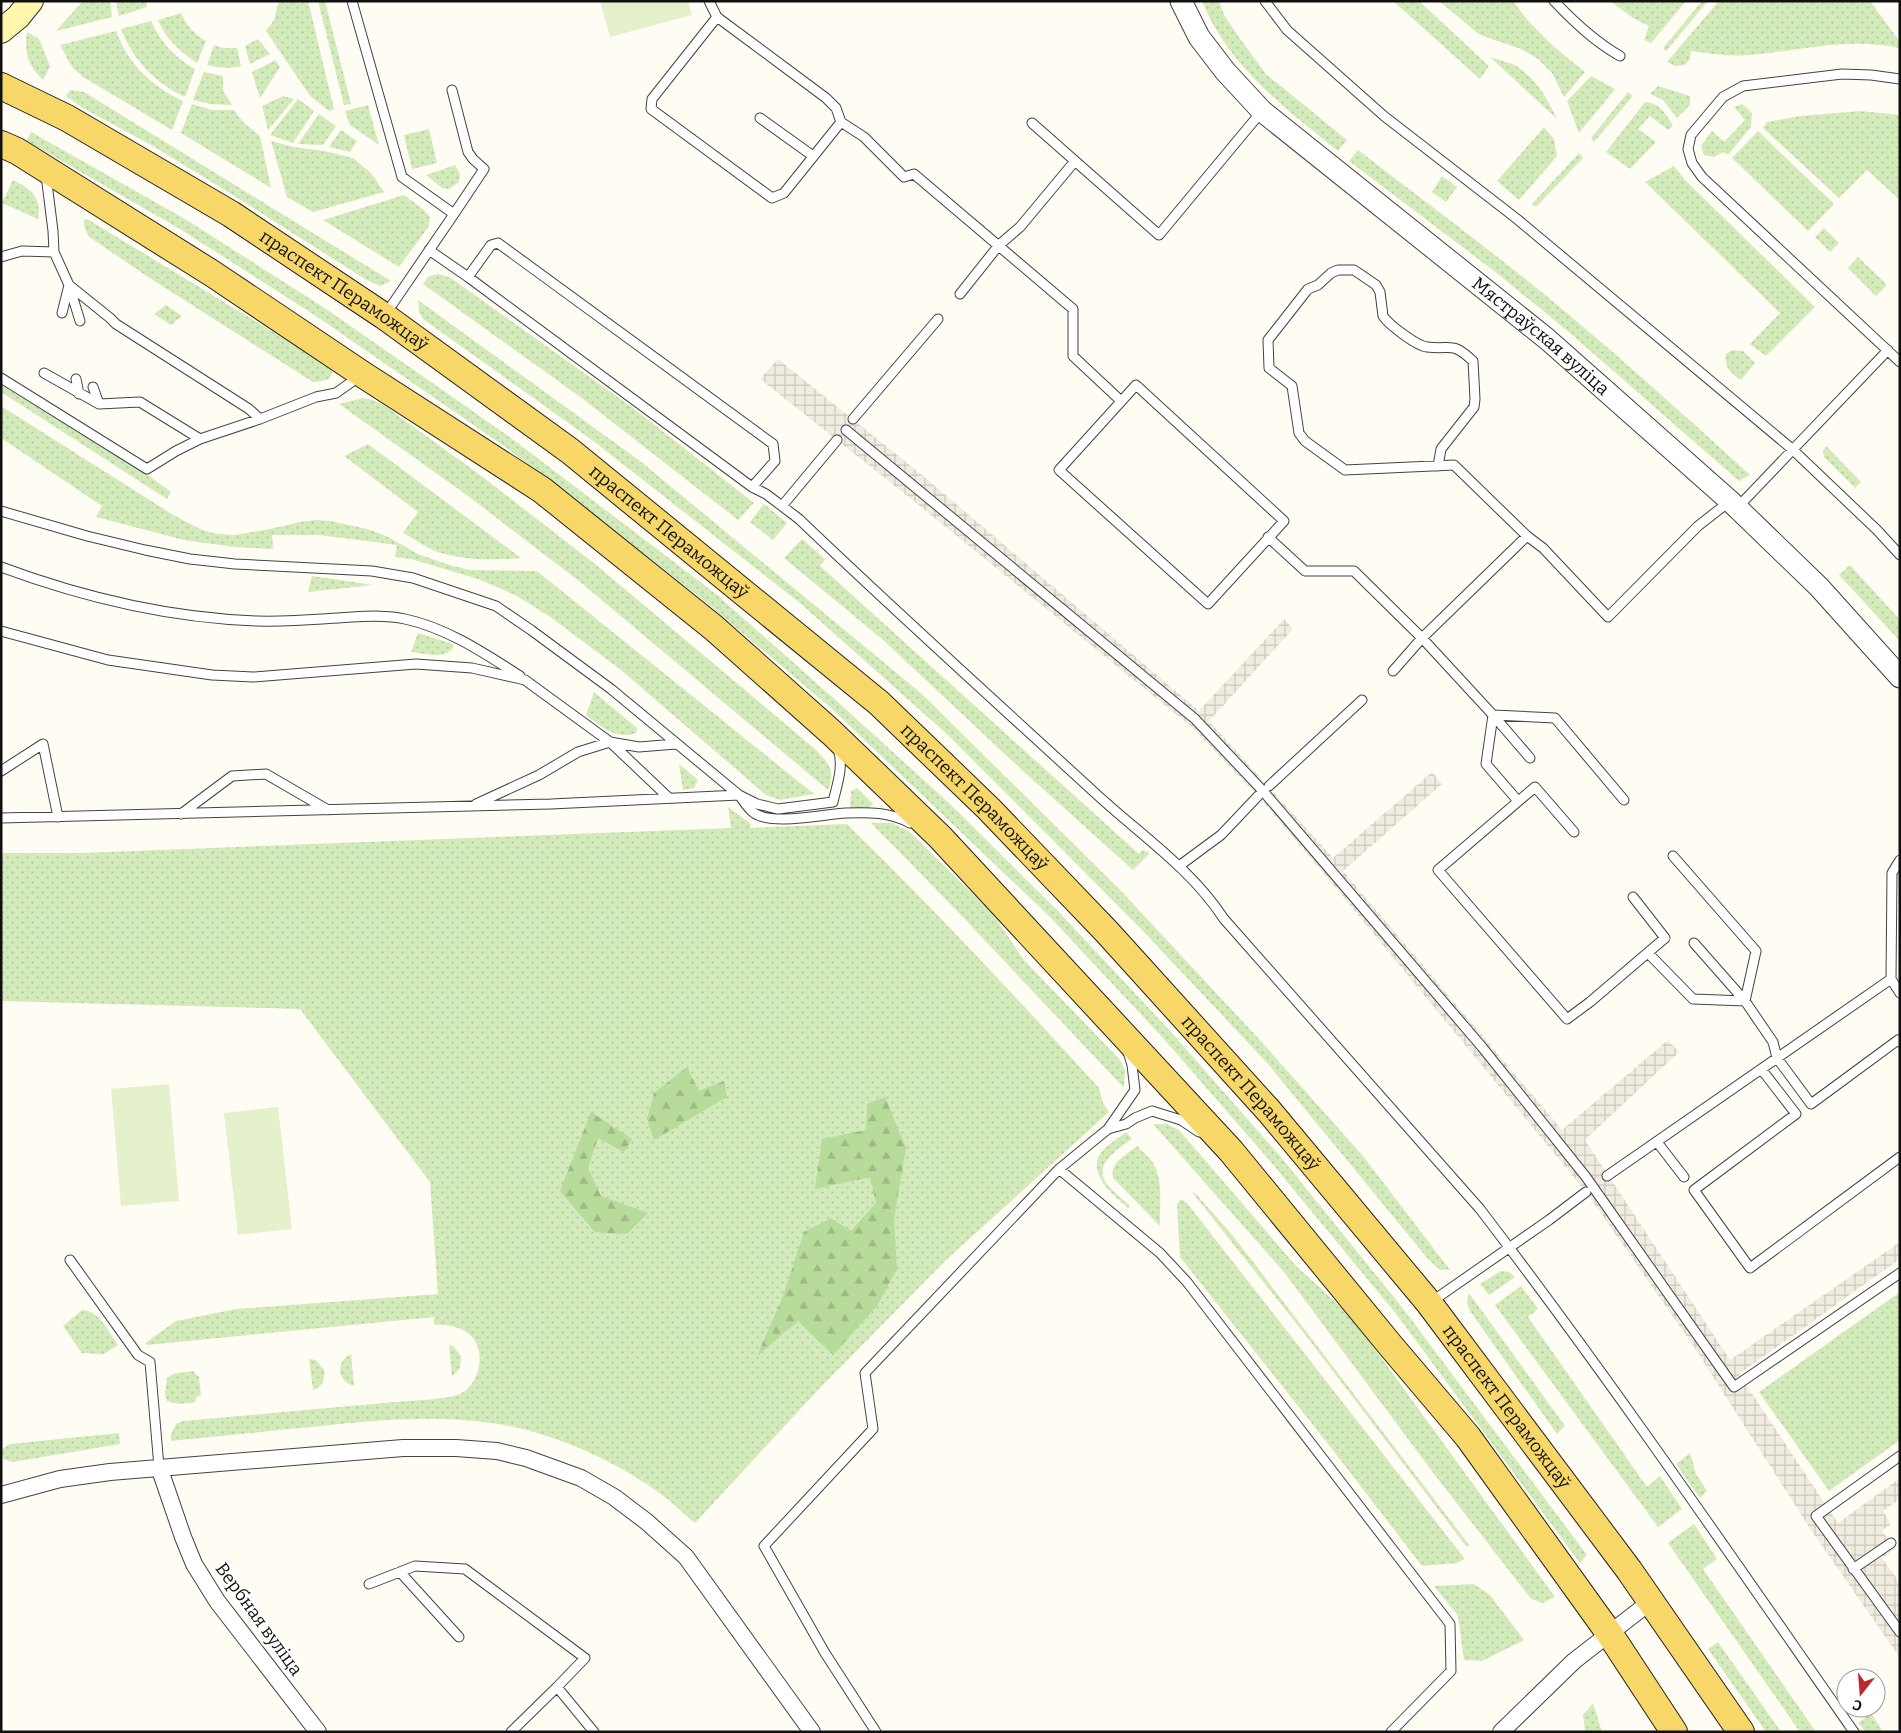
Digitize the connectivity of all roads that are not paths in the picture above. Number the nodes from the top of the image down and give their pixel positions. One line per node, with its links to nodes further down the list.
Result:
1 (30, 1): 8 (main road)
2 (352, 1): 21 (lane)
3 (709, 1): 7 (lane)
4 (1181, 1): 13 (street, Мястраўская вуліца)
5 (1265, 1): 48 (lane)
6 (1554, 1): 9 (lane)
7 (717, 17): 15 (lane); 18 (lane)
8 (1, 31)
9 (1620, 56)
10 (1900, 79): 33 (lane)
11 (1, 86): 30 (main road, праспект Пераможцаў)
12 (452, 90): 21 (lane)
13 (1262, 111): 19 (lane); 51 (street, Мястраўская вуліца)
14 (760, 118): 18 (lane)
15 (841, 122): 18 (lane); 22 (lane)
16 (1032, 123): 19 (lane)
17 (1, 144): 20 (main road)
18 (813, 156)
19 (1075, 161): 22 (lane)
20 (46, 170): 24 (lane); 36 (main road)
21 (454, 214): 23 (lane)
22 (999, 245): 28 (lane); 41 (lane)
23 (430, 250): 26 (lane); 30 (lane)
24 (54, 252): 25 (lane); 27 (lane)
25 (1, 256)
26 (468, 276): 50 (lane); 50 (lane)
27 (69, 285): 29 (lane); 32 (lane); 43 (lane)
28 (960, 294)
29 (62, 313)
30 (384, 316): 107 (main road, праспект Пераможцаў)
31 (938, 319): 44 (lane)
32 (80, 321)
33 (1888, 350): 34 (lane); 48 (lane)
34 (1900, 362)
35 (44, 373): 40 (lane)
36 (362, 374): 43 (lane); 65 (main road)
37 (1, 378): 46 (lane)
38 (76, 379): 40 (lane)
39 (93, 387): 42 (lane)
40 (79, 394): 42 (lane)
41 (1122, 401): 55 (lane); 55 (lane)
42 (99, 404): 46 (lane)
43 (260, 419): 46 (lane)
44 (853, 419)
45 (846, 430): 106 (lane)
46 (200, 439)
47 (837, 440): 52 (lane)
48 (1792, 449): 51 (lane); 56 (lane)
49 (1438, 466): 49 (lane); 54 (lane)
50 (752, 487): 52 (lane)
51 (1733, 505): 54 (lane); 61 (street, Мястраўская вуліца)
52 (782, 506): 85 (lane)
53 (1, 511): 67 (lane)
54 (1528, 536): 59 (lane)
55 (1268, 538): 59 (lane)
56 (1900, 556)
57 (1, 567): 62 (lane)
58 (1, 631): 62 (lane)
59 (1422, 638): 60 (lane); 64 (lane)
60 (1393, 671)
61 (1900, 677)
62 (525, 680): 66 (lane)
63 (1362, 700): 70 (lane)
64 (1493, 715): 68 (lane); 74 (lane); 75 (lane)
65 (832, 733): 71 (lane); 82 (main road)
66 (610, 742): 67 (lane); 73 (lane); 76 (lane)
67 (676, 744): 71 (lane)
68 (1530, 758)
69 (1, 771): 79 (lane)
70 (1269, 786)
71 (739, 795): 73 (lane); 82 (lane)
72 (1258, 796): 85 (lane)
73 (669, 798): 76 (lane)
74 (1624, 800)
75 (1518, 801): 81 (lane); 88 (lane)
76 (471, 806): 77 (lane)
77 (329, 810): 78 (lane); 78 (lane)
78 (180, 815): 79 (lane)
79 (58, 817): 80 (lane)
80 (1, 818)
81 (1574, 832)
82 (940, 838): 92 (main road)
83 (1673, 856): 91 (lane)
84 (1900, 860): 89 (lane)
85 (1179, 866): 104 (lane)
86 (1633, 897): 88 (lane)
87 (1694, 943): 91 (lane)
88 (1648, 952): 91 (lane)
89 (1892, 979): 90 (lane); 94 (lane)
90 (1900, 993)
91 (1744, 1002): 94 (lane)
92 (1122, 1032): 96 (lane); 98 (main road)
93 (1900, 1042): 94 (lane)
94 (1777, 1058): 95 (lane)
95 (1762, 1070): 97 (lane); 99 (lane)
96 (1108, 1129): 98 (lane); 100 (lane)
97 (1656, 1142): 101 (lane); 102 (lane)
98 (1231, 1151): 117 (main road)
99 (1900, 1157)
100 (1059, 1169): 124 (lane); 125 (lane)
101 (1607, 1176)
102 (1684, 1177)
103 (1586, 1192): 104 (lane)
104 (1509, 1246): 107 (lane); 129 (lane)
105 (70, 1260): 109 (lane)
106 (1900, 1273)
107 (1429, 1303): 115 (main road, праспект Пераможцаў)
108 (1900, 1456): 112 (lane)
109 (159, 1467): 110 (street); 120 (street, Вербная вуліца); 123 (street)
110 (4, 1497)
111 (1891, 1543): 112 (lane)
112 (1853, 1569): 116 (lane)
113 (400, 1572): 114 (lane); 118 (lane); 119 (lane)
114 (369, 1584)
115 (1650, 1602): 117 (street); 128 (main road, праспект Пераможцаў)
116 (1900, 1632)
117 (1608, 1633): 126 (street); 127 (main road)
118 (458, 1637)
119 (556, 1687): 121 (lane); 122 (lane)
120 (318, 1732)
121 (511, 1732)
122 (594, 1732)
123 (812, 1732)
124 (876, 1732)
125 (1391, 1732)
126 (1502, 1732)
127 (1674, 1732)
128 (1741, 1732)
129 (1854, 1732)

